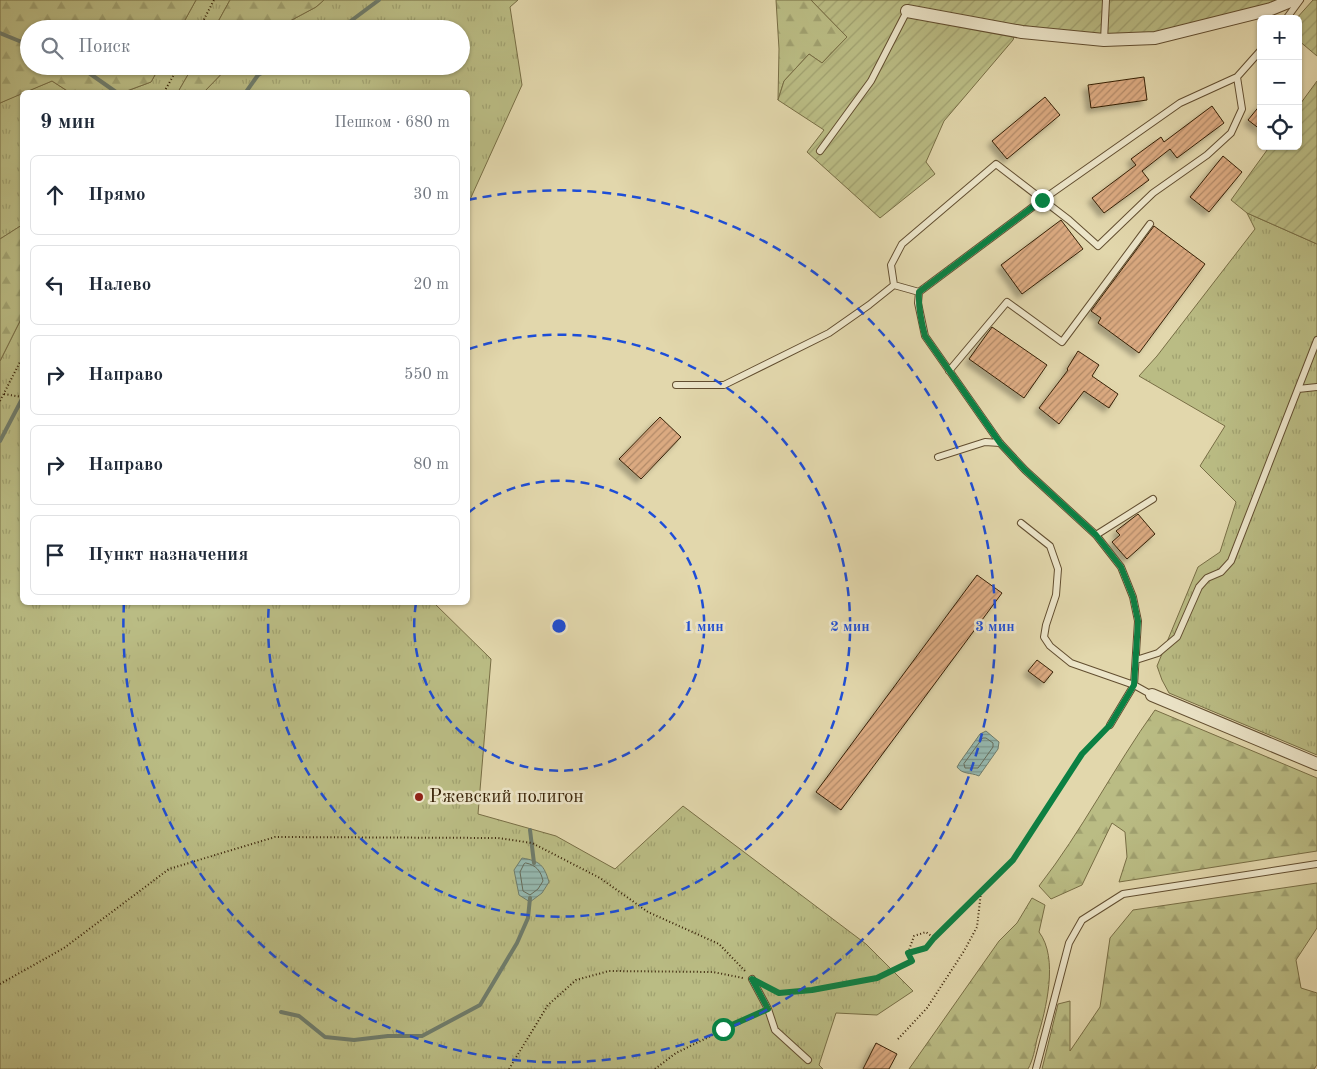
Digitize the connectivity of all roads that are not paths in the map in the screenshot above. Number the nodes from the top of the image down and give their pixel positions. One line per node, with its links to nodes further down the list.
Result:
1 (1106, 0): 6 (lane)
2 (1293, 0): 6 (street)
3 (1300, 0): 5 (lane)
4 (907, 11): 6 (street); 9 (lane)
5 (1289, 15)
6 (1104, 40)
7 (1257, 54): 8 (lane)
8 (1237, 77): 10 (lane); 10 (lane)
9 (820, 151)
10 (1042, 200): 12 (lane); 13 (lane)
11 (1150, 224): 15 (lane)
12 (894, 284): 13 (lane); 16 (lane)
13 (919, 292): 15 (lane)
14 (1317, 340): 18 (lane)
15 (948, 370): 19 (lane)
16 (676, 386)
17 (1317, 387): 18 (lane)
18 (1298, 389): 24 (lane)
19 (1000, 443): 20 (lane); 23 (lane)
20 (938, 457)
21 (1153, 499): 23 (lane)
22 (1021, 524): 25 (lane)
23 (1096, 535): 24 (lane)
24 (1136, 660): 25 (lane)
25 (1134, 685): 26 (lane); 27 (lane)
26 (1152, 695): 28 (street)
27 (1110, 725)
28 (1317, 764)
29 (1317, 864): 32 (lane)
30 (752, 979): 31 (lane)
31 (808, 1060)
32 (1036, 1069)

